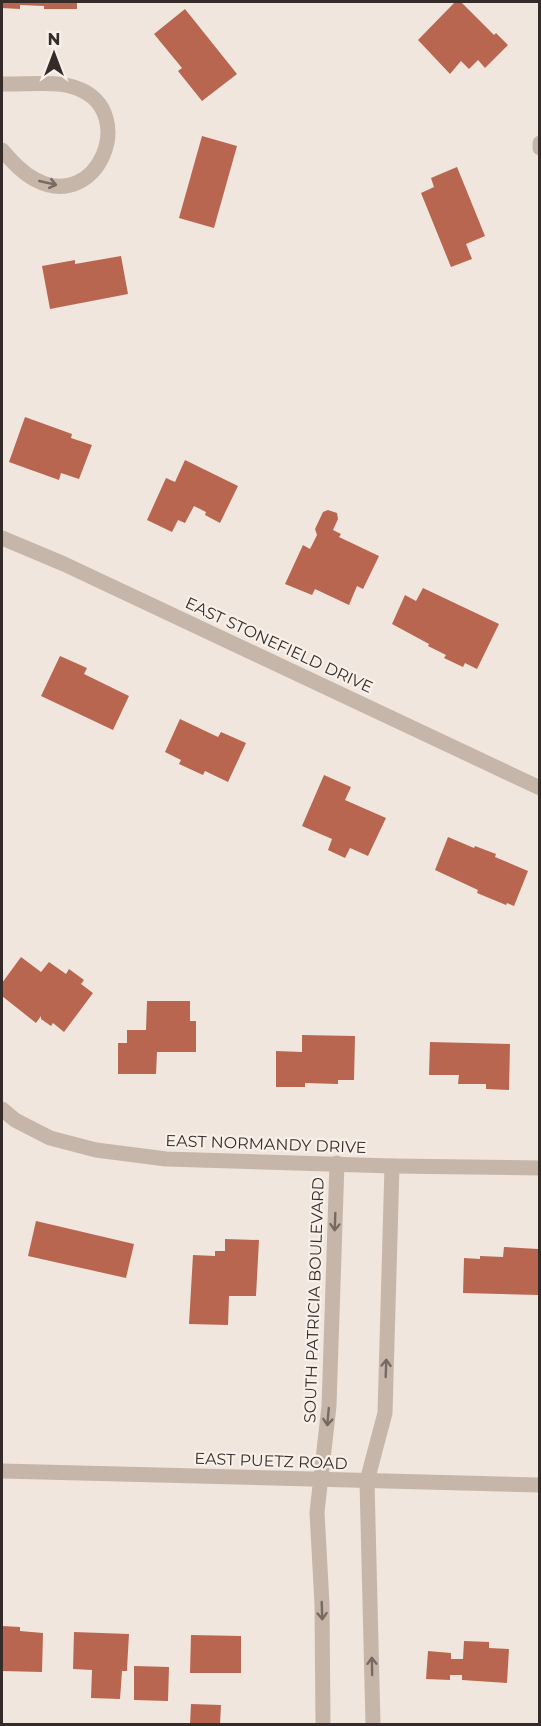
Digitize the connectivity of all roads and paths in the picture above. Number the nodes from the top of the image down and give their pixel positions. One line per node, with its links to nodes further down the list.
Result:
1 (2, 84): 4 (street, one-way to 1)
2 (540, 143): 3 (street)
3 (540, 148)
4 (2, 150)
5 (2, 538): 6 (street, EAST STONEFIELD DRIVE)
6 (540, 788)
7 (2, 1109): 8 (street, EAST NORMANDY DRIVE)
8 (337, 1163): 9 (street, EAST NORMANDY DRIVE); 12 (street, SOUTH PATRICIA BOULEVARD, one-way to 12)
9 (392, 1167): 10 (street, EAST NORMANDY DRIVE); 13 (street, one-way to 9)
10 (540, 1168)
11 (2, 1471): 12 (street, EAST PUETZ ROAD)
12 (319, 1480): 13 (street, EAST PUETZ ROAD); 15 (street, SOUTH PATRICIA BOULEVARD, one-way to 15)
13 (367, 1481): 14 (street, EAST PUETZ ROAD); 16 (street, one-way to 13)
14 (540, 1485)
15 (323, 1725)
16 (373, 1725)

